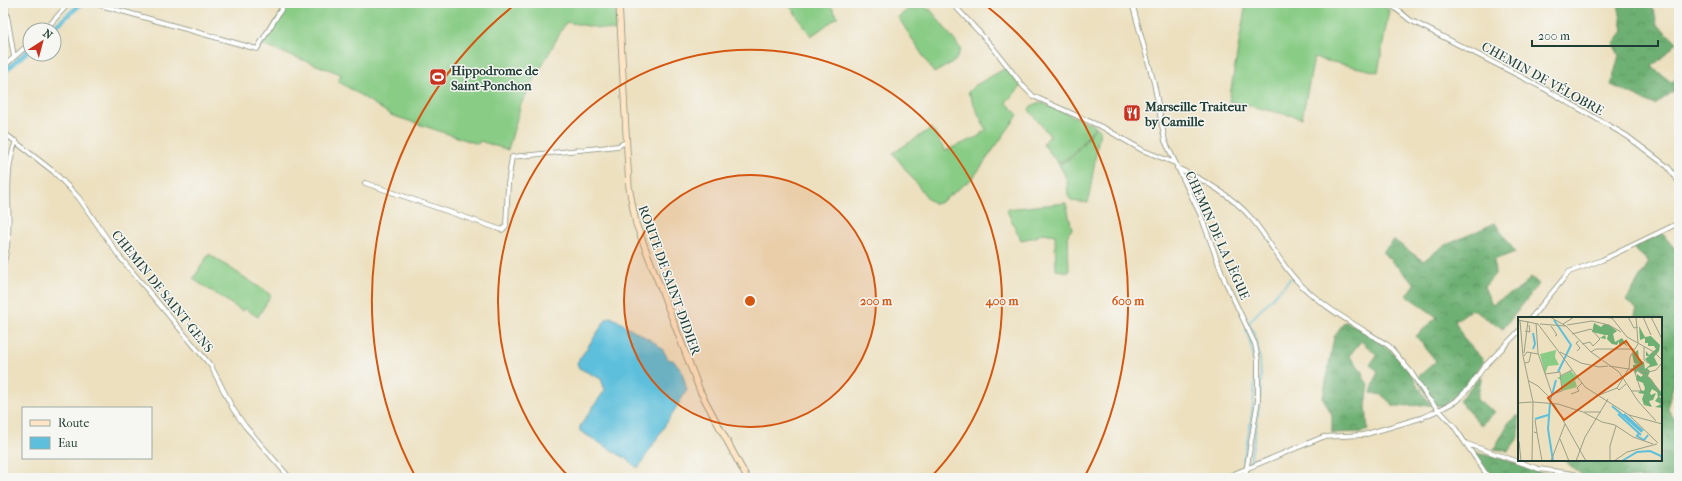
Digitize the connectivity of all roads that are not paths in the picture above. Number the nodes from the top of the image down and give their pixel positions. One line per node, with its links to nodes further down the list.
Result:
1 (5, 3): 11 (street)
2 (69, 3): 9 (street)
3 (93, 3): 4 (street)
4 (285, 3)
5 (618, 3): 15 (main road, ROUTE DE SAINT-DIDIER)
6 (952, 3): 16 (street)
7 (1132, 3): 16 (street, CHEMIN DE LA LÈGUE)
8 (1389, 3): 17 (street, CHEMIN DE VÉLOBRE)
9 (52, 22)
10 (22, 50): 11 (street)
11 (14, 57): 12 (street)
12 (3, 67)
13 (3, 132): 14 (street, CHEMIN DE SAINT-GENS)
14 (16, 141): 20 (street); 26 (street, CHEMIN DE SAINT-GENS)
15 (626, 142): 18 (street); 27 (main road, ROUTE DE SAINT-DIDIER)
16 (1176, 165): 23 (street); 25 (street, CHEMIN DE LA LÈGUE)
17 (1679, 182)
18 (365, 183)
19 (1679, 223): 21 (street)
20 (3, 265)
21 (1532, 317)
22 (1518, 332): 23 (street)
23 (1439, 410): 24 (street); 25 (street)
24 (1466, 444): 30 (street); 31 (street)
25 (1246, 469): 28 (street); 29 (street, CHEMIN DE LA LÈGUE)
26 (290, 478)
27 (747, 478)
28 (1224, 478)
29 (1245, 478)
30 (1489, 478)
31 (1579, 478)

